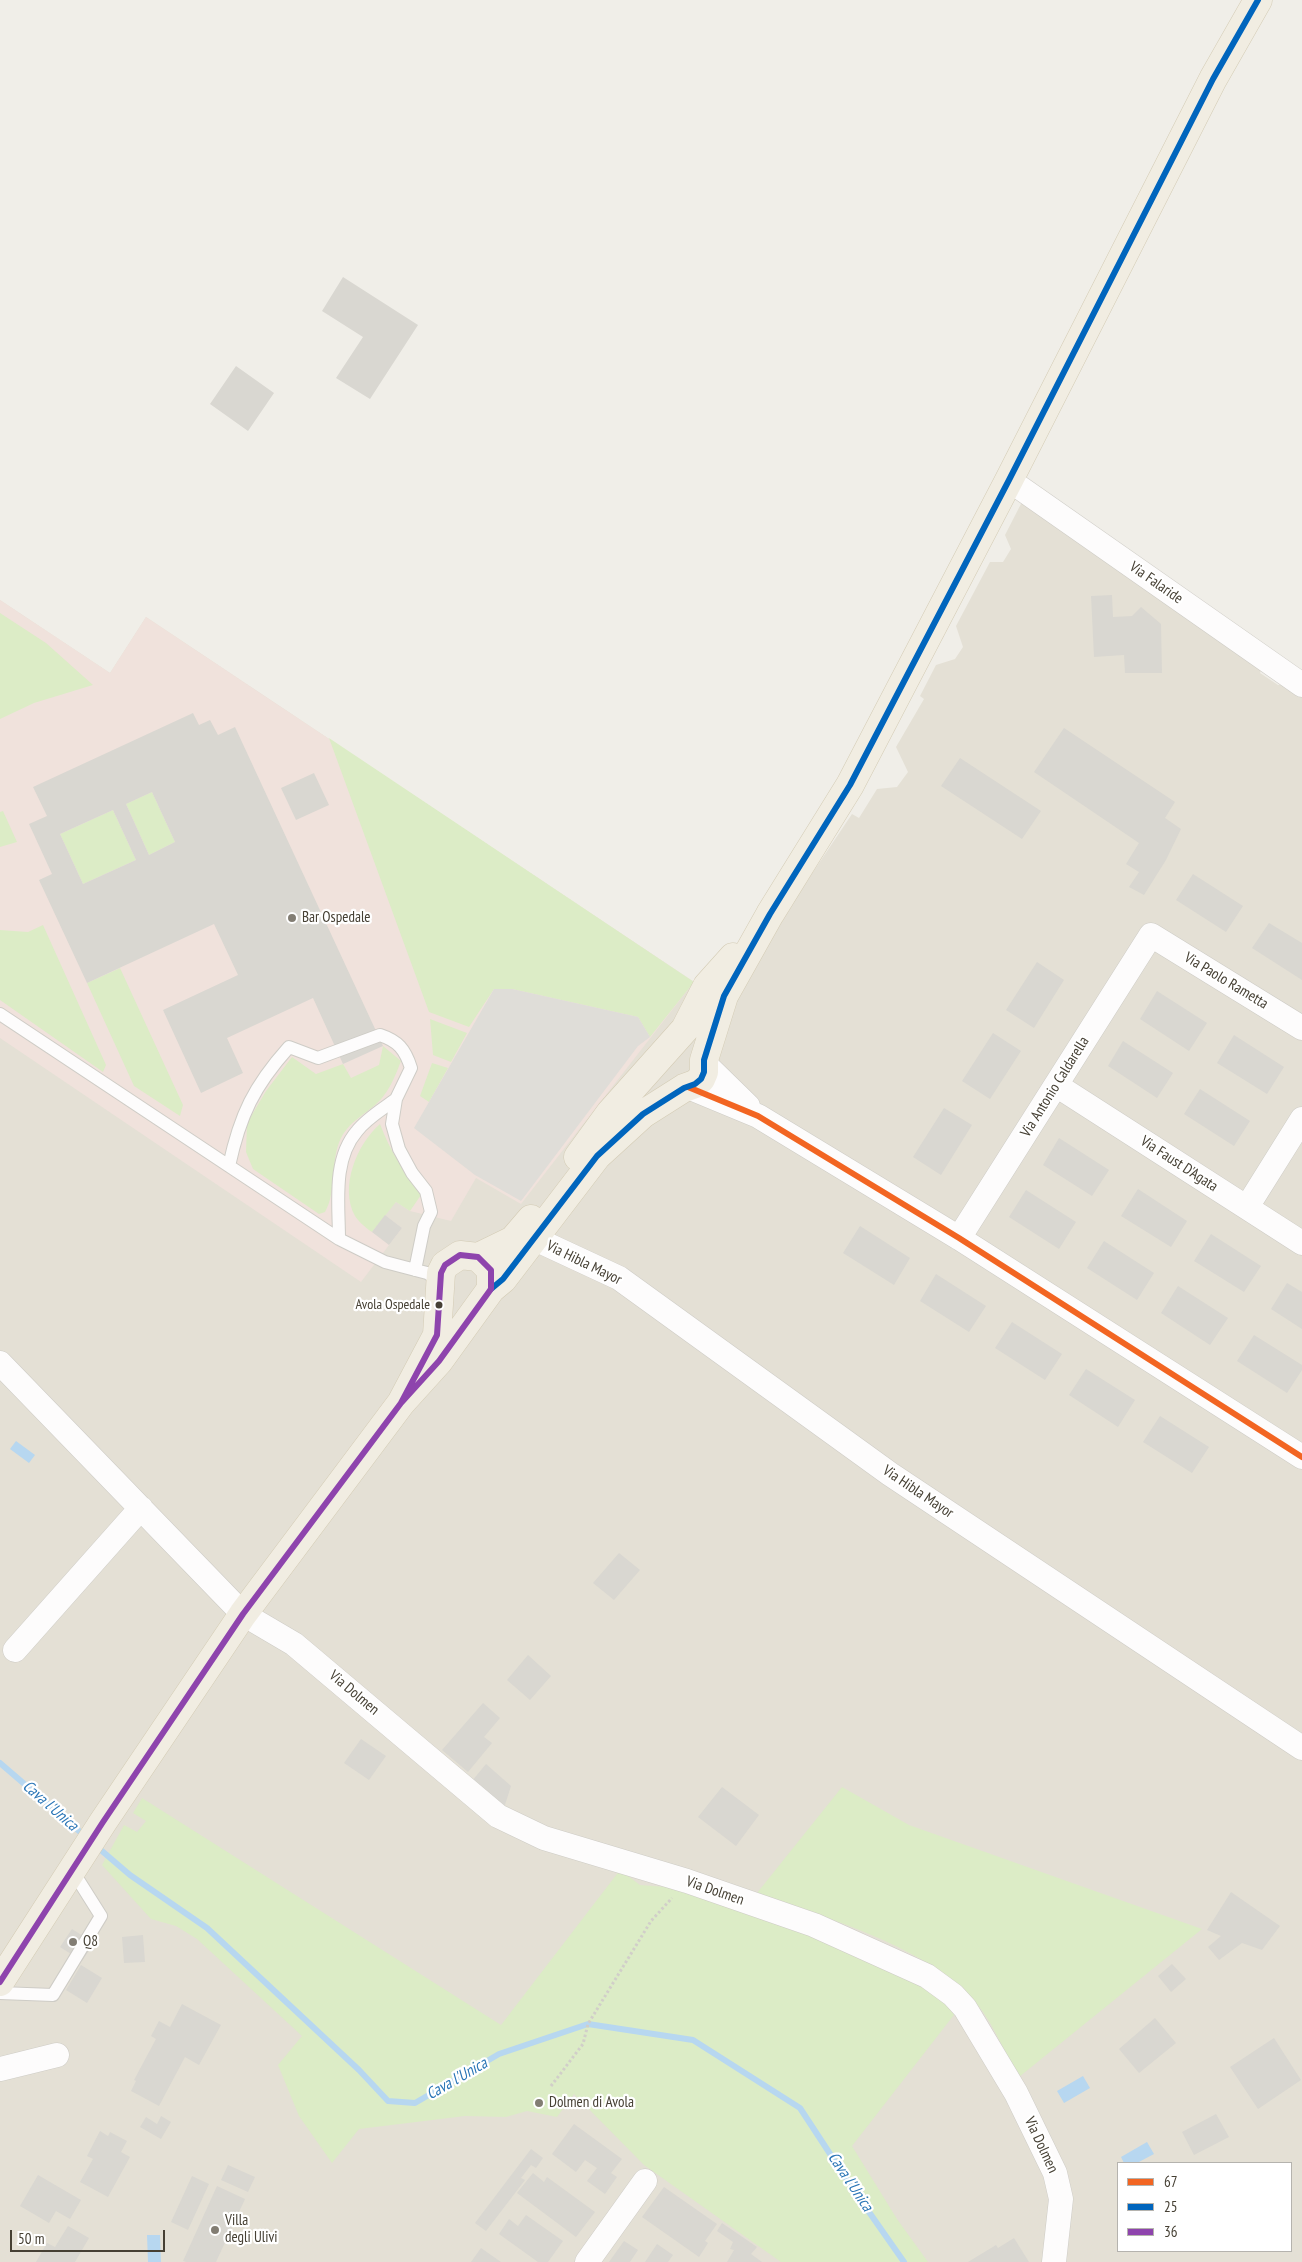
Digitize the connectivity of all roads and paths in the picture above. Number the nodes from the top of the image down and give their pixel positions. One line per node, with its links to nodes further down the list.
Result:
1 (1258, 0): 2 (main road)
2 (1009, 480): 3 (street, Via Falaride); 4 (main road)
3 (1302, 685)
4 (770, 914): 8 (main road); 9 (main road)
5 (1150, 935): 7 (street, Via Paolo Rametta); 10 (street, Via Antonio Caldarella)
6 (0, 1014): 15 (lane)
7 (1302, 1028)
8 (665, 1051): 9 (main road); 11 (main road); 21 (main road)
9 (704, 1062): 11 (main road); 13 (street)
10 (1056, 1085): 16 (street, Via Faust D'Agata); 18 (street, Via Antonio Caldarella)
11 (686, 1088): 13 (street); 17 (main road)
12 (396, 1099): 15 (lane); 19 (lane); 22 (lane)
13 (758, 1116): 18 (street)
14 (1302, 1119): 16 (street)
15 (229, 1166): 19 (lane)
16 (1247, 1207): 20 (street, Via Faust D'Agata)
17 (533, 1238): 23 (main road); 30 (street, Via Hibla Mayor)
18 (959, 1238): 26 (street)
19 (339, 1239): 22 (lane)
20 (1302, 1242)
21 (478, 1257): 22 (main road); 23 (main road)
22 (432, 1280): 23 (main road); 25 (main road)
23 (486, 1296): 25 (main road)
24 (0, 1363): 27 (street, Via Dolmen)
25 (402, 1403): 28 (main road)
26 (1302, 1457)
27 (141, 1508): 28 (street, Via Dolmen); 29 (street)
28 (243, 1614): 31 (main road); 32 (street, Via Dolmen)
29 (16, 1650)
30 (1302, 1748)
31 (77, 1863): 33 (main road); 34 (lane)
32 (688, 1881): 37 (path); 40 (street, Via Dolmen)
33 (0, 1982)
34 (0, 1993)
35 (57, 2055): 36 (street)
36 (0, 2069)
37 (552, 2086)
38 (645, 2181): 39 (street)
39 (587, 2262)
40 (1054, 2262)

